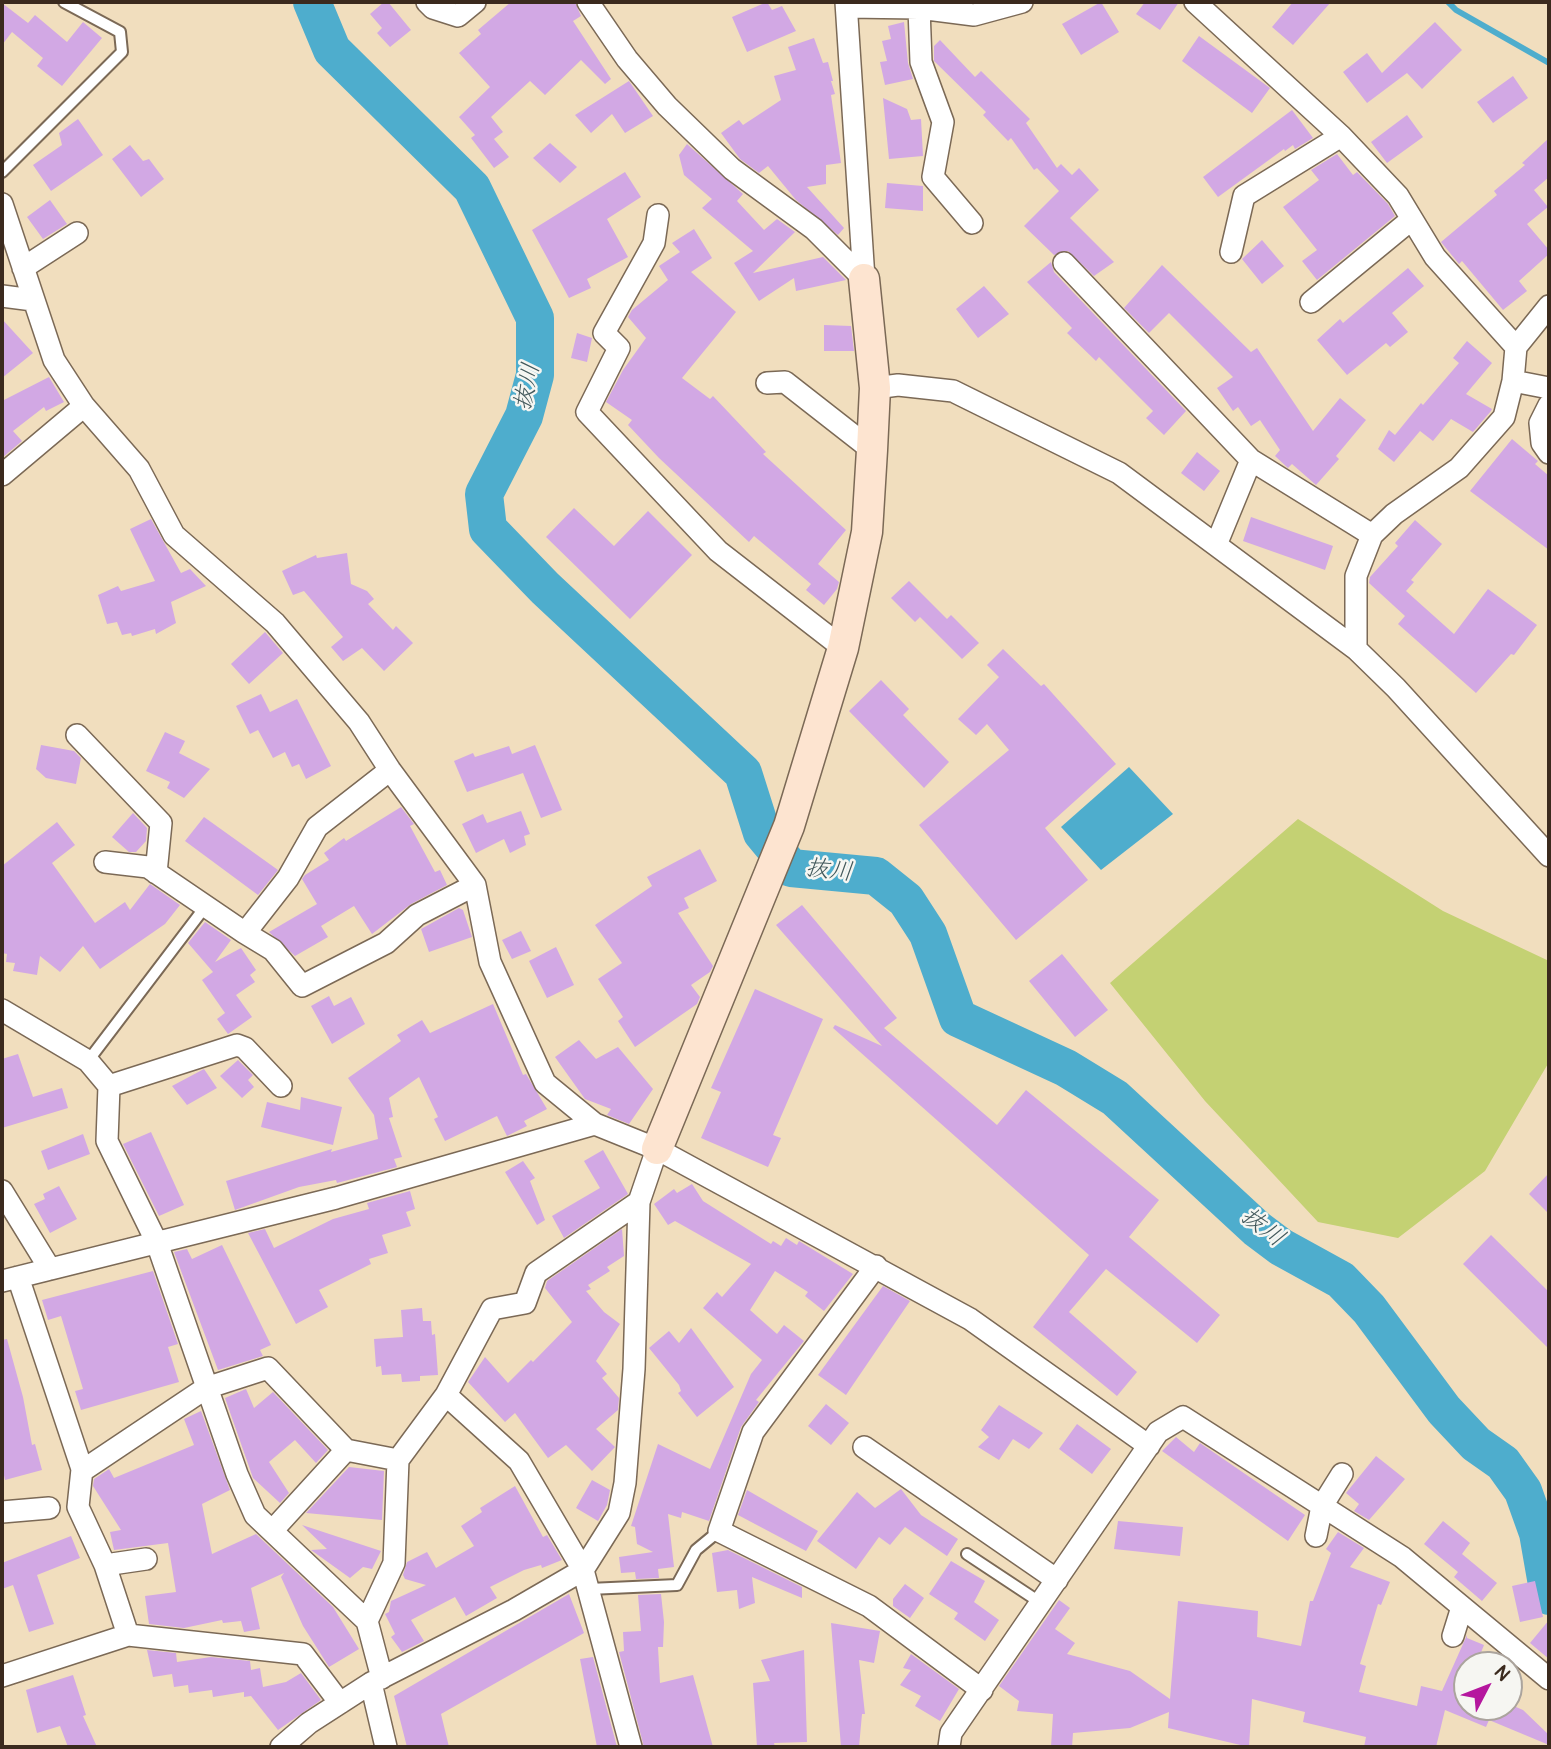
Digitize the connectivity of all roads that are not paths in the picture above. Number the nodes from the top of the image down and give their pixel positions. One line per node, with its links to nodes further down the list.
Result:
1 (64, 2): 10 (lane)
2 (427, 2): 3 (street)
3 (475, 2)
4 (588, 2): 19 (street)
5 (1022, 2): 8 (street)
6 (1195, 2): 9 (street)
7 (846, 5): 8 (street); 19 (street)
8 (919, 8): 14 (street)
9 (1341, 136): 13 (street); 16 (street)
10 (2, 172)
11 (2, 204): 18 (street)
12 (658, 215): 37 (street)
13 (1412, 219): 22 (street); 24 (street)
14 (972, 223)
15 (77, 233): 18 (street)
16 (1231, 252)
17 (1064, 263): 33 (street)
18 (23, 268): 21 (street)
19 (864, 279): 27 (street)
20 (2, 296): 21 (street)
21 (33, 300): 30 (street)
22 (1311, 302)
23 (1549, 306): 24 (street)
24 (1516, 347): 25 (street)
25 (1513, 382): 28 (street); 35 (street)
26 (767, 383): 31 (street)
27 (875, 388): 31 (street); 36 (street)
28 (1549, 388)
29 (1549, 405): 32 (street)
30 (84, 406): 34 (street); 40 (street)
31 (872, 450): 37 (street)
32 (1549, 453)
33 (1251, 460): 35 (street); 36 (street)
34 (2, 475)
35 (1372, 535): 38 (street)
36 (1216, 545): 38 (street)
37 (843, 648): 52 (street)
38 (1356, 649): 41 (street)
39 (77, 735): 43 (street)
40 (390, 770): 44 (street); 46 (street)
41 (1549, 856)
42 (105, 862): 43 (street)
43 (156, 873): 45 (street)
44 (475, 885): 46 (street); 51 (street)
45 (205, 907): 46 (street); 48 (lane)
46 (245, 933)
47 (2, 1010): 48 (street)
48 (88, 1061): 49 (street)
49 (109, 1086): 50 (street); 55 (street)
50 (281, 1086)
51 (595, 1124): 52 (street); 55 (street)
52 (657, 1149): 54 (street); 56 (street)
53 (2, 1191): 57 (street)
54 (639, 1202): 60 (street); 76 (street)
55 (157, 1243): 57 (street); 59 (street)
56 (876, 1266): 61 (street); 71 (street)
57 (50, 1269): 58 (street)
58 (10, 1279): 65 (street)
59 (206, 1388): 63 (street); 65 (street); 70 (street)
60 (446, 1395): 64 (street); 76 (street)
61 (1149, 1446): 67 (street); 77 (street)
62 (864, 1447): 77 (street)
63 (346, 1450): 64 (street); 70 (street)
64 (398, 1460): 80 (street)
65 (82, 1471): 75 (street)
66 (1342, 1474): 67 (street)
67 (1322, 1506): 72 (street); 79 (street)
68 (49, 1508): 69 (street)
69 (2, 1512)
70 (272, 1531): 80 (street)
71 (719, 1531): 76 (lane); 86 (street)
72 (1316, 1536)
73 (967, 1554): 78 (lane)
74 (146, 1559): 75 (street)
75 (106, 1565): 81 (street)
76 (586, 1579): 85 (street); 90 (street)
77 (1057, 1580): 78 (street)
78 (1041, 1603): 86 (street)
79 (1462, 1607): 82 (street); 84 (street)
80 (367, 1621): 85 (street)
81 (128, 1635): 83 (street); 87 (street)
82 (1452, 1636)
83 (2, 1676)
84 (1549, 1679)
85 (376, 1680): 87 (street); 89 (street)
86 (982, 1690): 91 (street)
87 (340, 1703): 88 (street)
88 (281, 1747)
89 (386, 1747)
90 (631, 1747)
91 (949, 1747)

